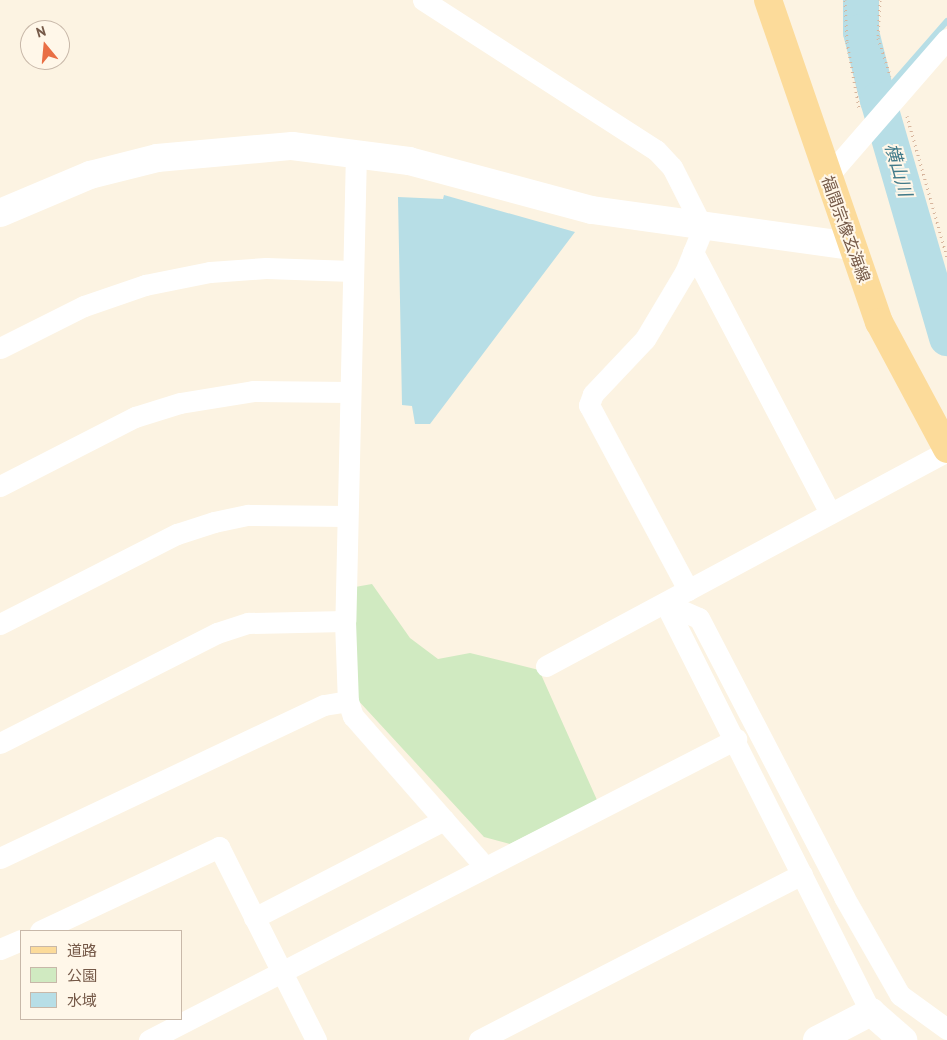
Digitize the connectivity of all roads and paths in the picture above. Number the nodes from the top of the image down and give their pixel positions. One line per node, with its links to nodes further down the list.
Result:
1 (423, 0): 11 (street)
2 (768, 0): 9 (main road, 福間宗像玄海線)
3 (845, 0): 7 (path)
4 (880, 0): 6 (path)
5 (947, 39): 6 (street)
6 (900, 94): 7 (street); 13 (path)
7 (864, 135): 9 (street)
8 (356, 152): 10 (street); 11 (street); 14 (street)
9 (827, 177): 12 (main road, 福間宗像玄海線)
10 (0, 213)
11 (698, 240): 12 (street); 19 (street); 21 (street)
12 (852, 246): 17 (main road, 福間宗像玄海線)
13 (947, 257)
14 (352, 270): 15 (street); 16 (street)
15 (0, 348)
16 (350, 392): 18 (street); 20 (street)
17 (947, 450): 19 (street)
18 (0, 486)
19 (830, 513): 21 (street)
20 (347, 516): 23 (street); 24 (street)
21 (688, 590): 22 (street)
22 (665, 603): 25 (street); 27 (street); 39 (street)
23 (345, 622): 26 (street); 28 (street)
24 (0, 624)
25 (546, 666)
26 (348, 701): 29 (street); 30 (street)
27 (736, 739): 31 (street); 32 (street)
28 (0, 743)
29 (444, 820): 31 (street); 33 (street)
30 (0, 858)
31 (485, 867): 37 (street)
32 (802, 874): 38 (street); 42 (street)
33 (254, 918): 34 (street); 37 (street)
34 (42, 930)
35 (20, 940): 36 (street)
36 (0, 949)
37 (282, 971): 40 (street); 41 (street)
38 (871, 1012): 43 (street); 44 (street)
39 (947, 1029)
40 (148, 1040)
41 (316, 1040)
42 (479, 1040)
43 (817, 1040)
44 (903, 1040)

